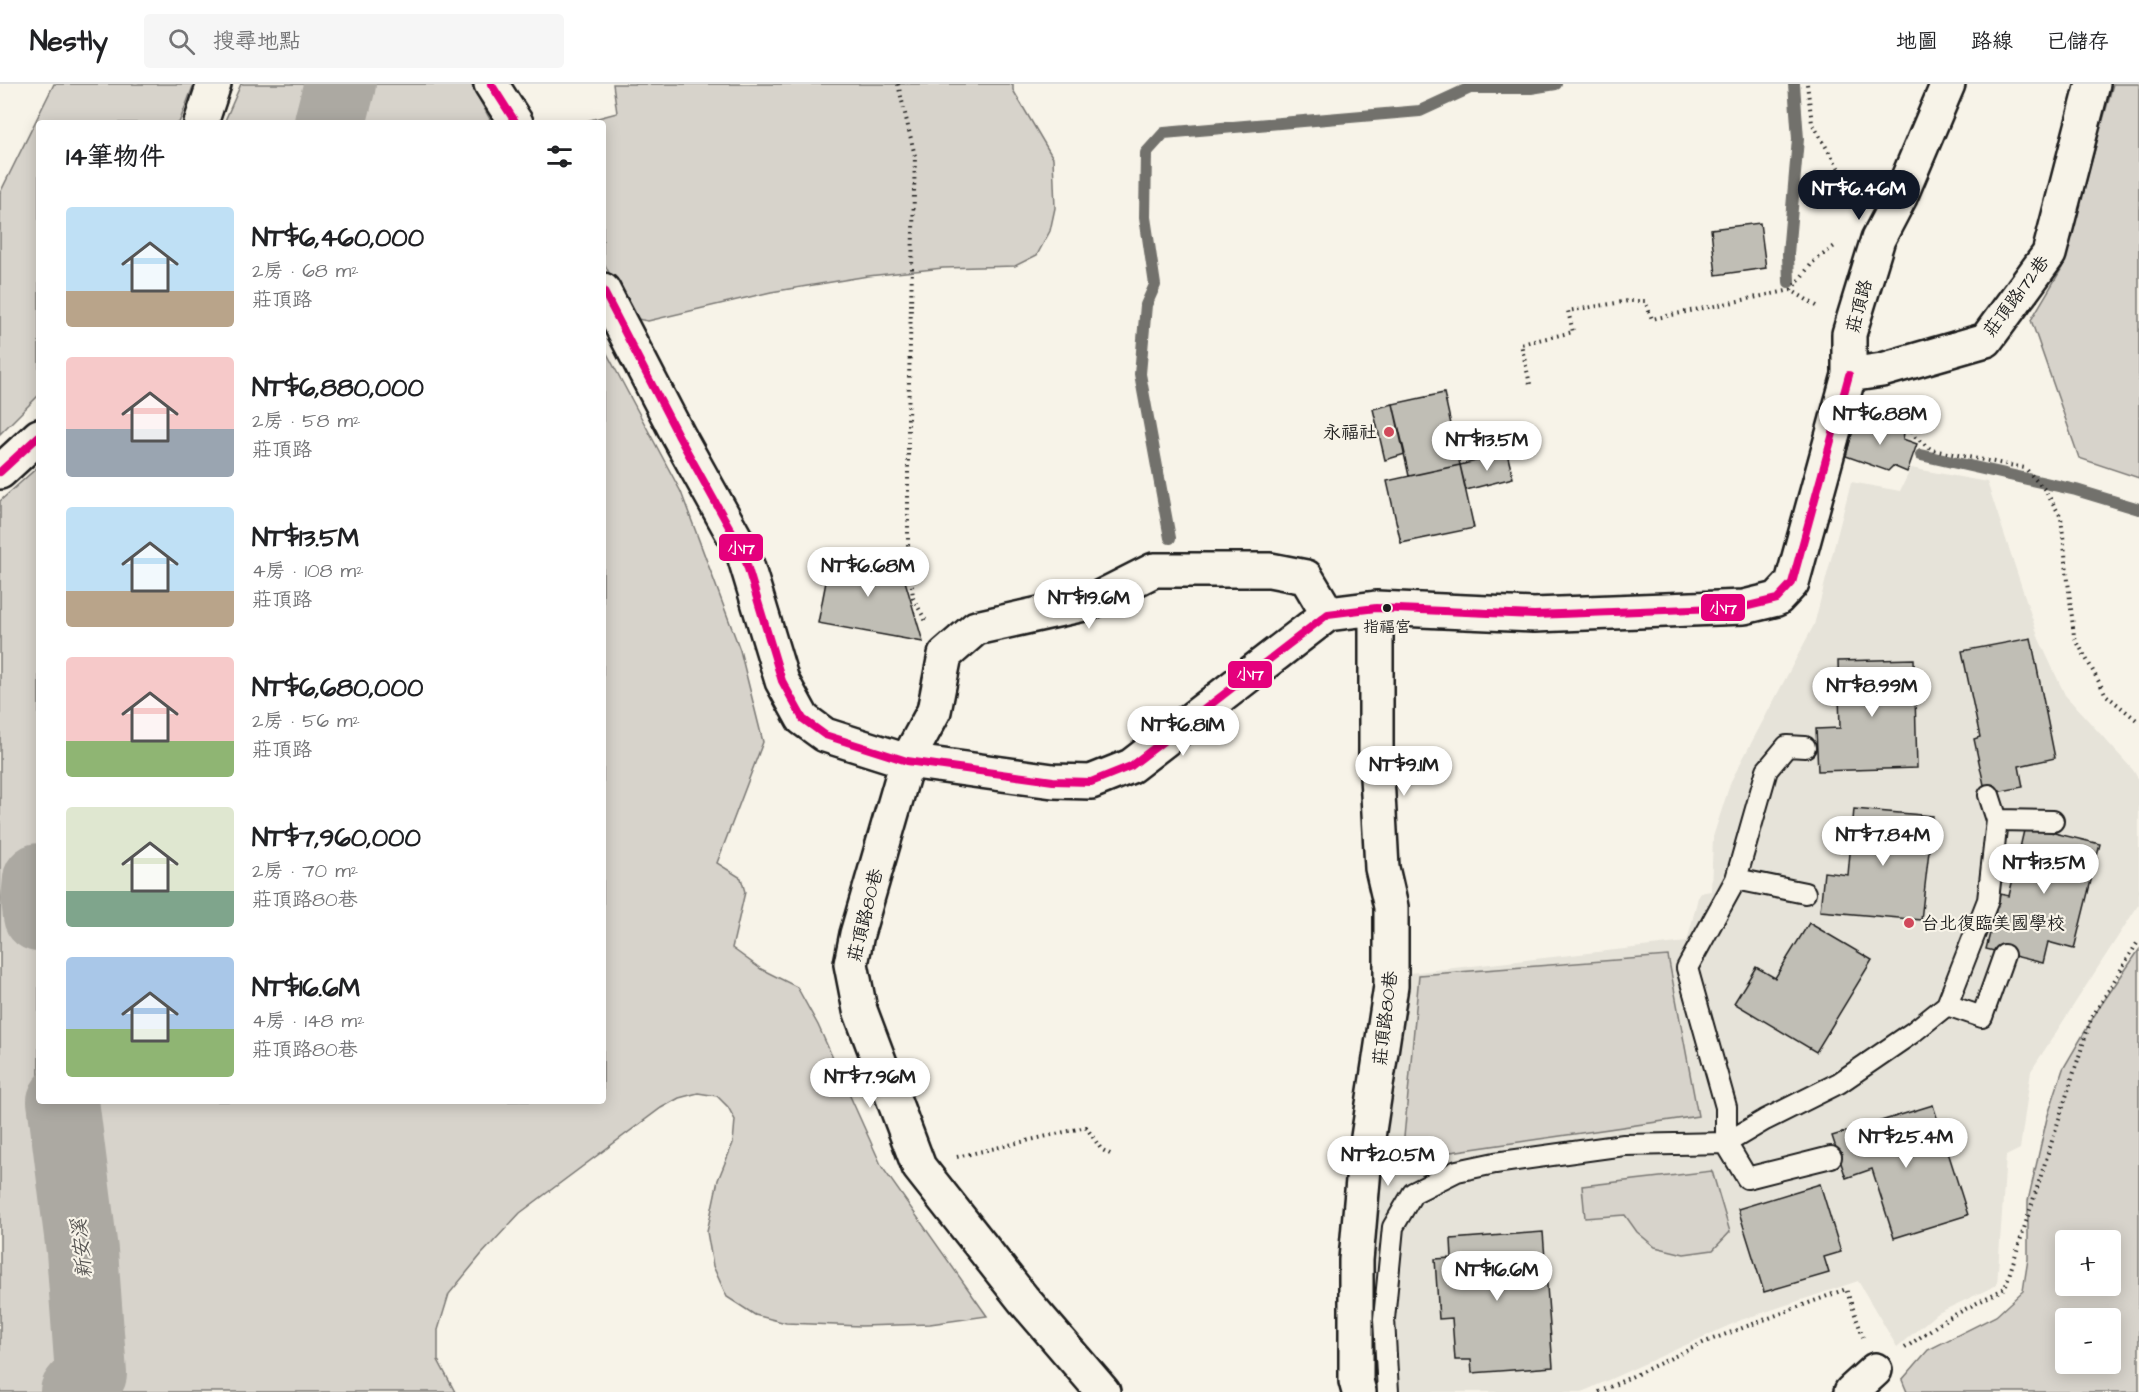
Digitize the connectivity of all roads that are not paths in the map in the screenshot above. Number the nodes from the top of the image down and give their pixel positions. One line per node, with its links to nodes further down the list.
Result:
1 (214, 84): 5 (street)
2 (491, 84): 6 (street)
3 (1948, 84): 8 (street, 莊頂路)
4 (2092, 84): 8 (street, 莊頂路172巷)
5 (202, 120)
6 (514, 120)
7 (606, 296): 14 (street)
8 (1849, 375): 11 (street, 莊頂路)
9 (36, 439): 10 (street)
10 (0, 472)
11 (1376, 608): 12 (street, 莊頂路); 26 (street, 莊頂路80巷)
12 (1328, 614): 14 (street); 14 (street, 莊頂路80巷)
13 (1805, 747): 18 (lane)
14 (907, 761): 25 (street, 莊頂路80巷)
15 (1989, 795): 16 (lane)
16 (1996, 820): 17 (lane); 21 (lane)
17 (2053, 821)
18 (1736, 879): 19 (lane); 22 (lane)
19 (1805, 893)
20 (2004, 956): 21 (lane)
21 (1947, 1005): 22 (lane)
22 (1726, 1143): 23 (lane); 27 (lane)
23 (1831, 1157)
24 (1875, 1370): 28 (street)
25 (1103, 1392)
26 (1359, 1392)
27 (1388, 1392)
28 (1851, 1392)

